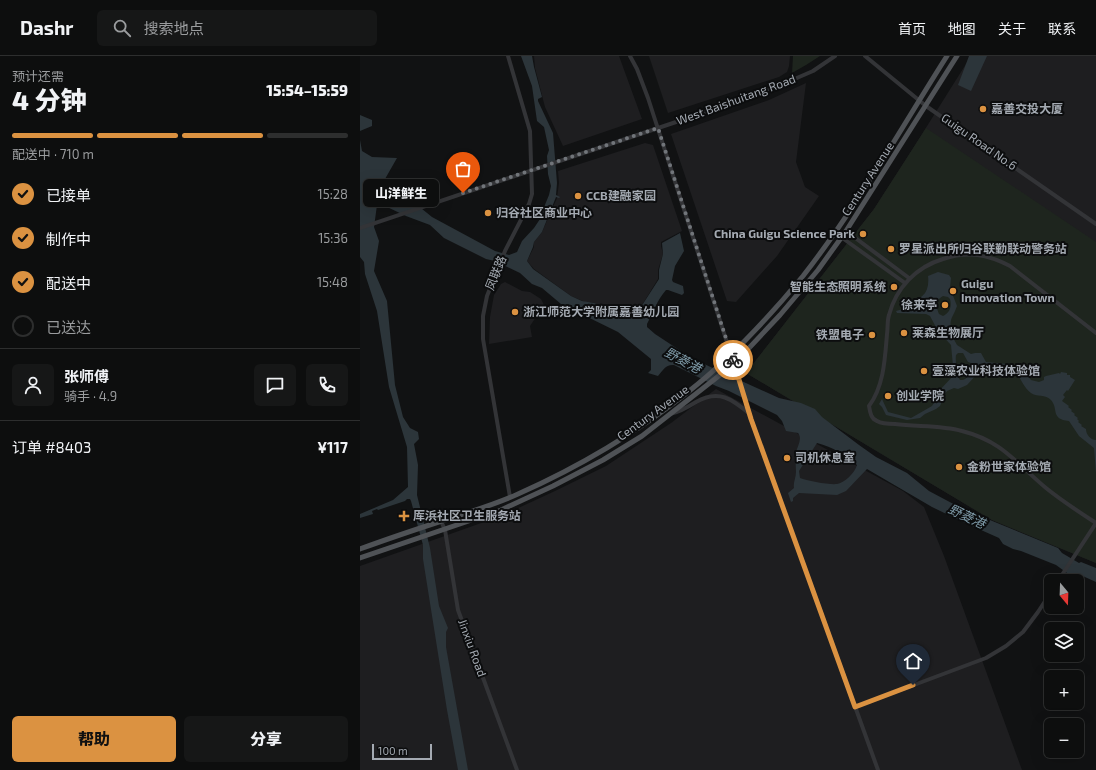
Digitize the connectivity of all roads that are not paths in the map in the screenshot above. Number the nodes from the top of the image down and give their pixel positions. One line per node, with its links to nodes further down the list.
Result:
1 (508, 56): 10 (street, 凤联路)
2 (630, 56): 9 (street)
3 (835, 56): 9 (street, West Baishuitang Road)
4 (865, 56): 7 (street, Guigu Road No.6)
5 (947, 56): 7 (main road, Century Avenue)
6 (957, 56): 8 (main road, Century Avenue)
7 (919, 100): 8 (street, Guigu Road No.6); 18 (main road, Century Avenue)
8 (926, 106): 11 (street, Guigu Road No.6); 13 (main road, Century Avenue)
9 (658, 128): 10 (street, West Baishuitang Road); 18 (street)
10 (531, 170): 12 (street, West Baishuitang Road); 22 (street, 凤联路)
11 (1096, 224)
12 (360, 228)
13 (846, 231): 14 (main road, Century Avenue); 15 (street)
14 (841, 237): 16 (street); 19 (main road, Century Avenue)
15 (909, 278): 16 (street); 17 (street)
16 (905, 283): 24 (street)
17 (1096, 333)
18 (731, 353): 19 (street); 22 (main road, Century Avenue)
19 (734, 364): 20 (main road, Century Avenue); 21 (street)
20 (670, 414): 21 (street); 25 (main road, Century Avenue)
21 (750, 414): 30 (street)
22 (510, 497): 23 (main road, Century Avenue)
23 (442, 521): 25 (street, Jinxiu Road); 26 (main road, Century Avenue)
24 (1096, 523): 28 (street)
25 (445, 530): 27 (main road, Century Avenue); 31 (street, Jinxiu Road)
26 (360, 549)
27 (360, 558)
28 (1062, 574)
29 (1044, 603): 30 (street)
30 (855, 707): 32 (street)
31 (517, 770)
32 (878, 770)

